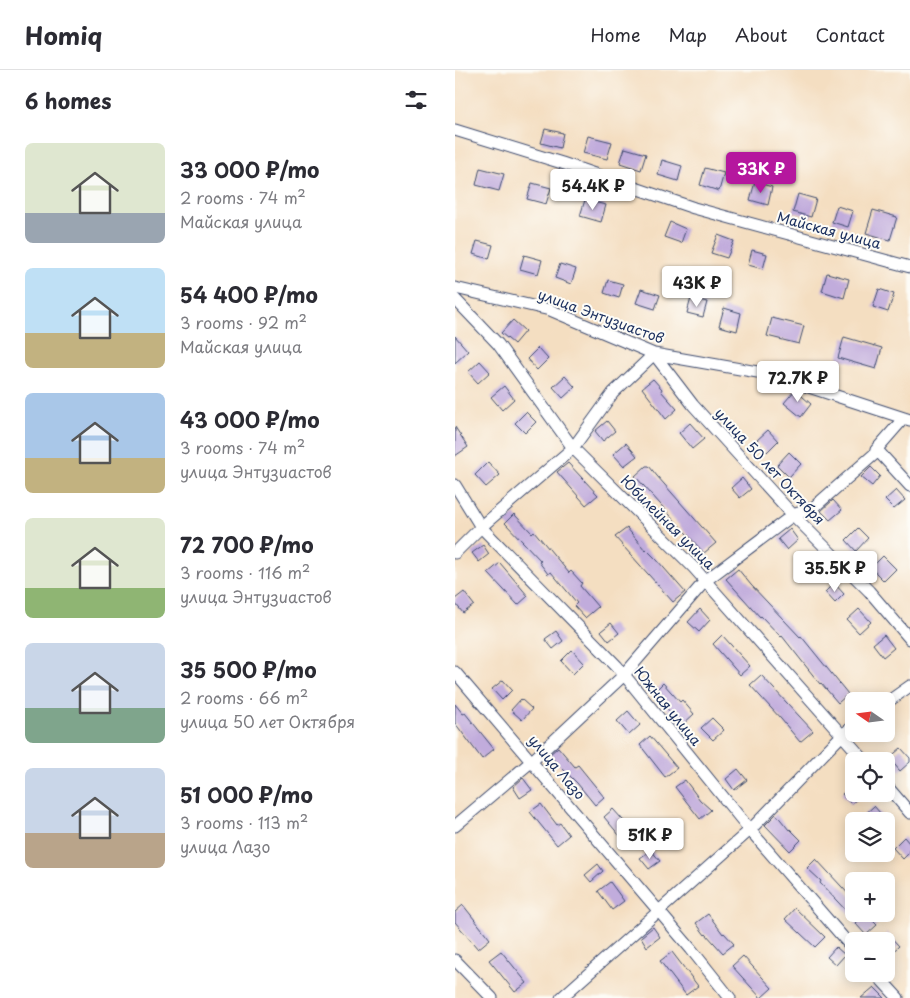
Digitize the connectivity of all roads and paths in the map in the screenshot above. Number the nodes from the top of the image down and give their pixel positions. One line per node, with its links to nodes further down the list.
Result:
1 (455, 130): 2 (street, Майская улица)
2 (910, 267)
3 (455, 288): 5 (street, улица Энтузиастов)
4 (455, 299): 7 (street, Юбилейная улица)
5 (654, 354): 6 (street, улица Энтузиастов); 7 (street); 11 (street, улица 50 лет Октября)
6 (907, 419): 8 (street)
7 (573, 448): 12 (street); 14 (street, Юбилейная улица)
8 (877, 450): 10 (street); 11 (street)
9 (455, 485): 12 (street, Южная улица)
10 (910, 486)
11 (793, 514): 14 (street); 15 (street, улица 50 лет Октября)
12 (481, 527): 13 (street); 17 (street, Южная улица)
13 (455, 553)
14 (705, 581): 17 (street); 21 (street, Юбилейная улица)
15 (910, 639)
16 (455, 672): 23 (street, улица Лазо)
17 (624, 675): 23 (street); 27 (street, Южная улица)
18 (910, 686): 19 (street)
19 (895, 697)
20 (845, 732): 21 (street)
21 (842, 734): 22 (street, Юбилейная улица); 27 (street)
22 (857, 752)
23 (532, 761): 26 (street); 28 (street, улица Лазо)
24 (895, 796): 25 (street)
25 (910, 813)
26 (455, 826)
27 (749, 830): 28 (street); 29 (street, Южная улица)
28 (659, 912): 33 (street); 34 (street, улица Лазо)
29 (845, 940)
30 (455, 960): 32 (street)
31 (883, 982): 35 (street)
32 (492, 998)
33 (561, 998)
34 (730, 998)
35 (898, 998)

